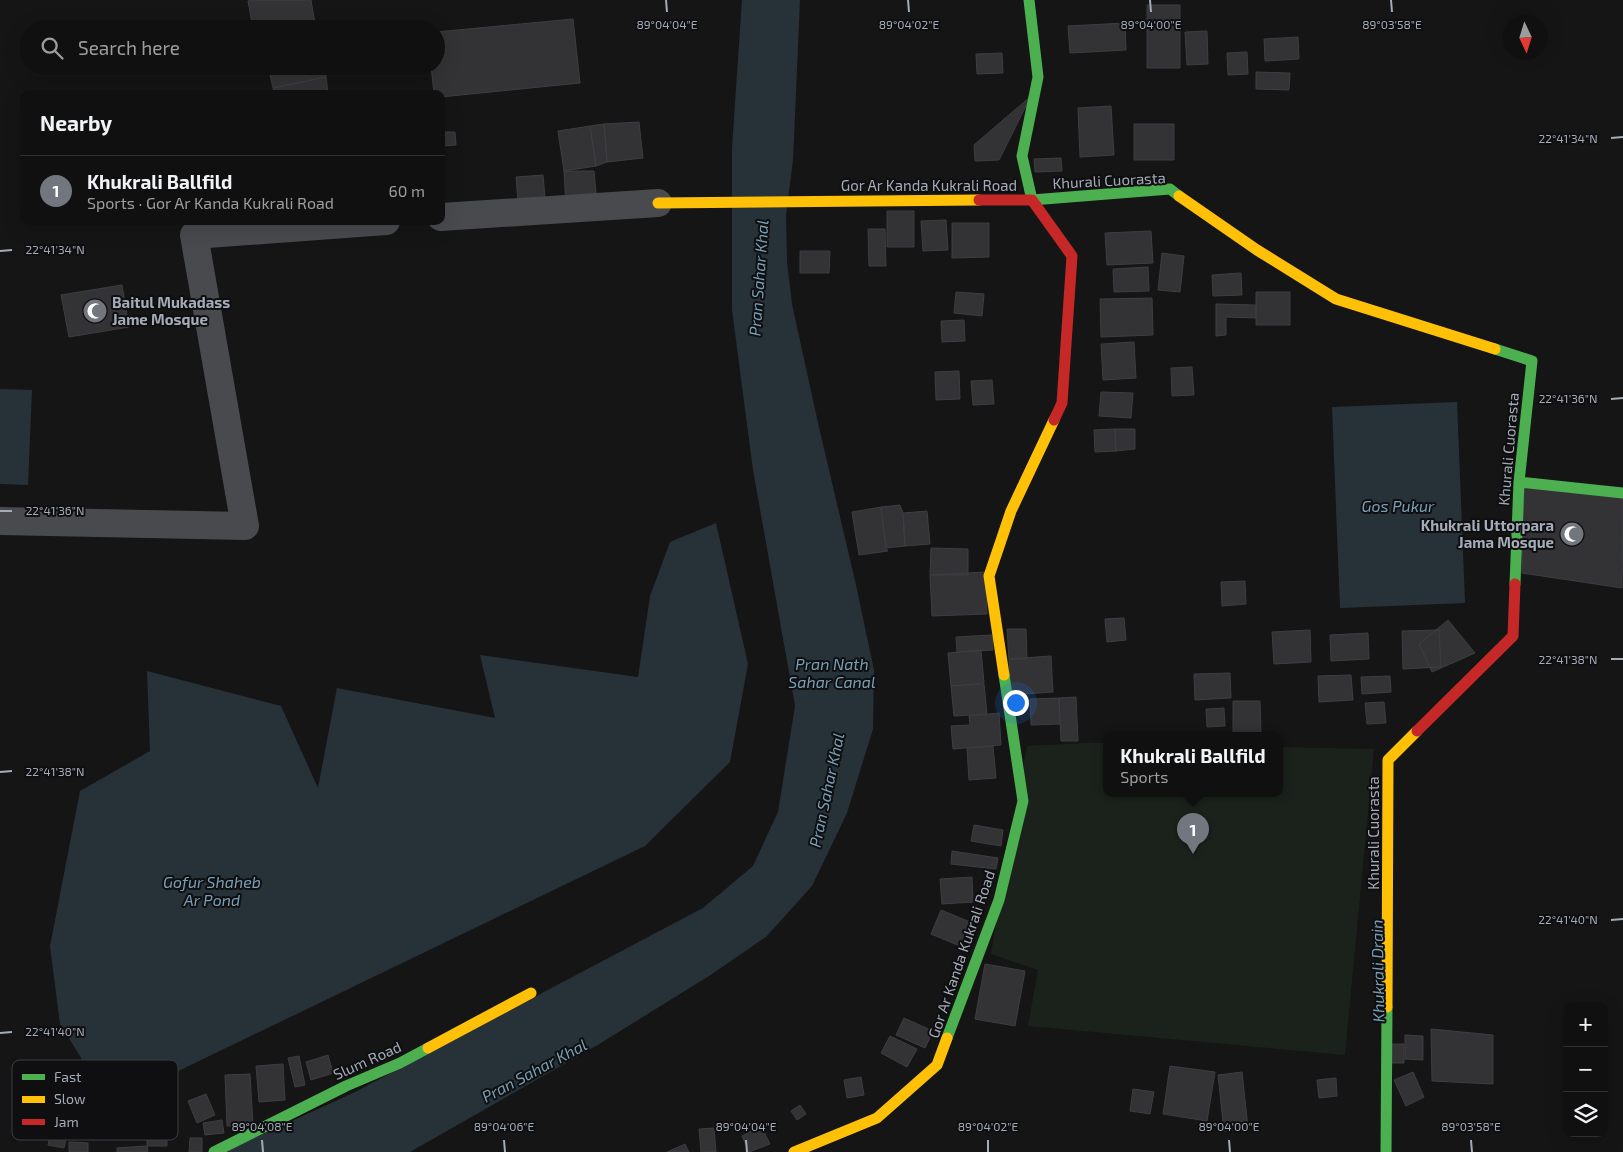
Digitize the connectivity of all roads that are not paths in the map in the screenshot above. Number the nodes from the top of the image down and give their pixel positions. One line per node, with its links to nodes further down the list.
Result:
1 (1029, 0): 2 (street)
2 (1032, 200): 3 (street, Gor Ar Kanda Kukrali Road); 6 (street, Khurali Cuorasta); 11 (street, Gor Ar Kanda Kukrali Road)
3 (658, 203): 4 (street)
4 (445, 217)
5 (331, 225): 8 (street)
6 (1519, 482): 7 (street); 12 (street, Khurali Cuorasta)
7 (1623, 492)
8 (0, 521)
9 (531, 993): 10 (street, Slum Road)
10 (214, 1152)
11 (794, 1152)
12 (1386, 1152)

